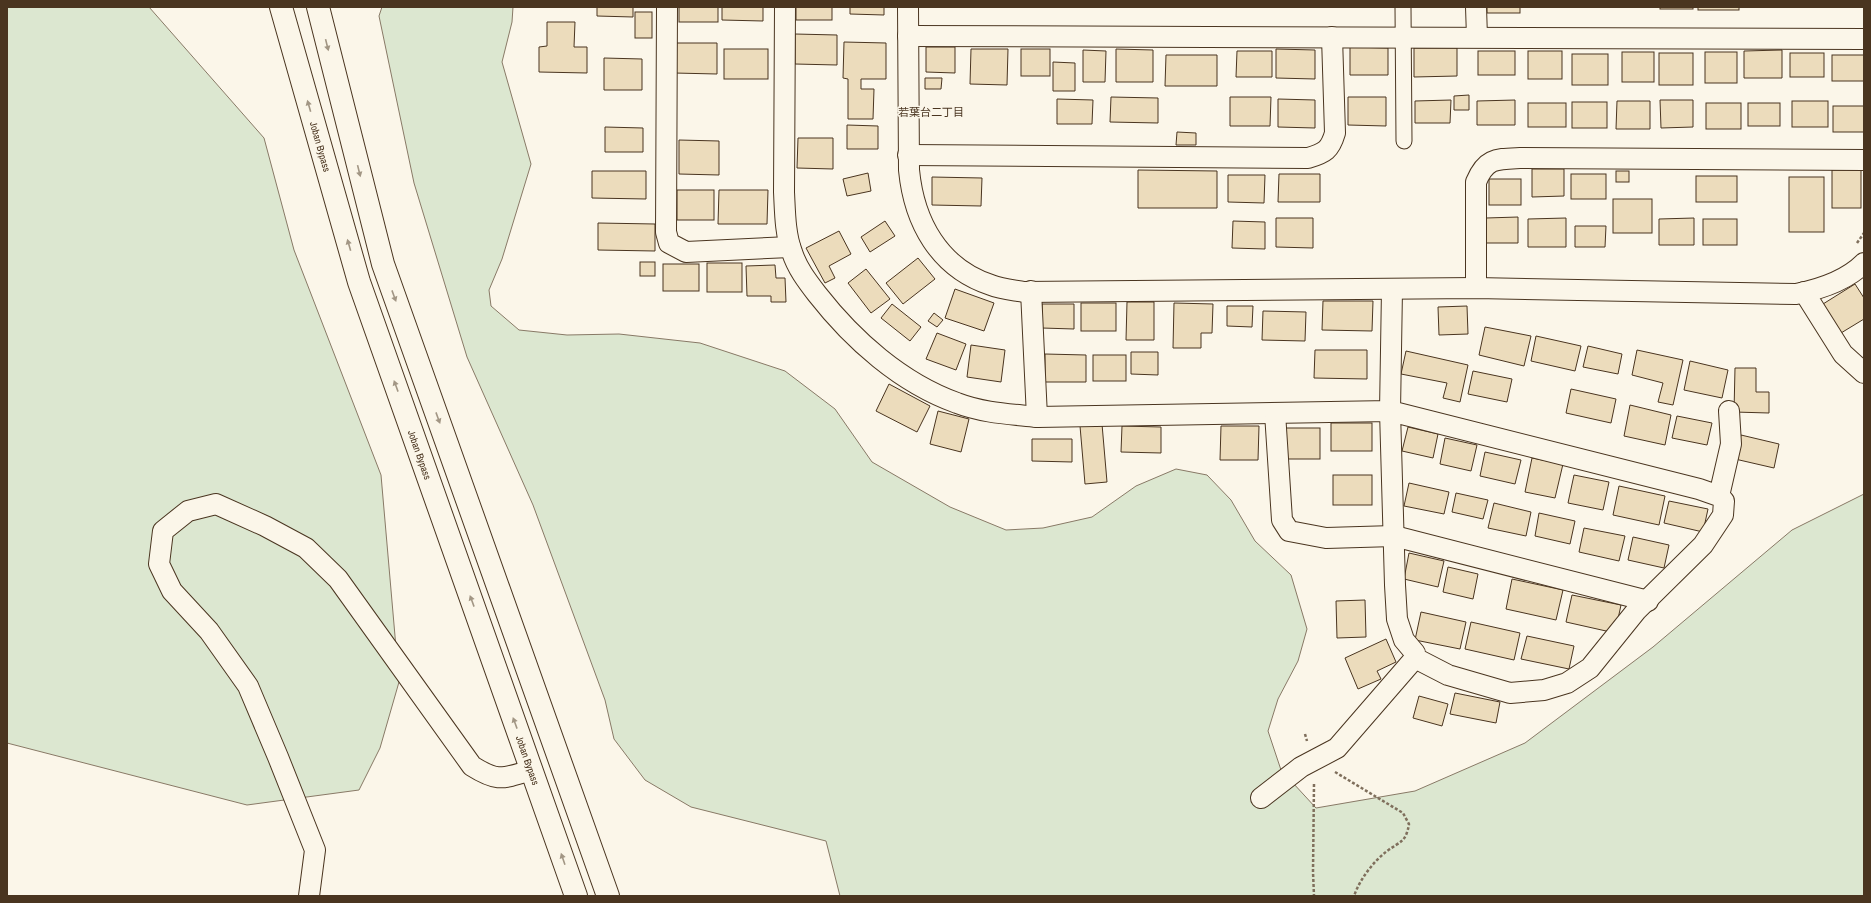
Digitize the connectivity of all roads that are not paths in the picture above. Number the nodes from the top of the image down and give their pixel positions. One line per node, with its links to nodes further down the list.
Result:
1 (281, 7): 31 (highway, Joban Bypass, one-way to 1)
2 (318, 7): 35 (highway, one-way to 35)
3 (667, 7): 16 (street)
4 (785, 7): 16 (street)
5 (908, 7): 8 (street)
6 (1403, 7): 10 (street)
7 (1476, 7): 11 (street)
8 (908, 36): 9 (street); 14 (street)
9 (1332, 37): 10 (street); 14 (street)
10 (1403, 37): 11 (street); 13 (street)
11 (1476, 37): 12 (street)
12 (1864, 39)
13 (1404, 141)
14 (908, 155): 20 (street)
15 (1864, 160): 18 (street)
16 (790, 247): 26 (street)
17 (1864, 263): 21 (street)
18 (1476, 288): 19 (street); 21 (street)
19 (1392, 289): 20 (street); 23 (street)
20 (1031, 292): 26 (street)
21 (1804, 292): 22 (street)
22 (1864, 373)
23 (1390, 410): 25 (street); 27 (street); 28 (street)
24 (1729, 411): 27 (street)
25 (1275, 413): 26 (street); 28 (street)
26 (1037, 416)
27 (1719, 496): 29 (street)
28 (1394, 536): 29 (street); 30 (street)
29 (1648, 601): 30 (street)
30 (1415, 658): 32 (street)
31 (532, 770): 33 (street); 34 (highway, Joban Bypass, one-way to 31)
32 (1261, 798)
33 (309, 896)
34 (576, 896)
35 (608, 896)

